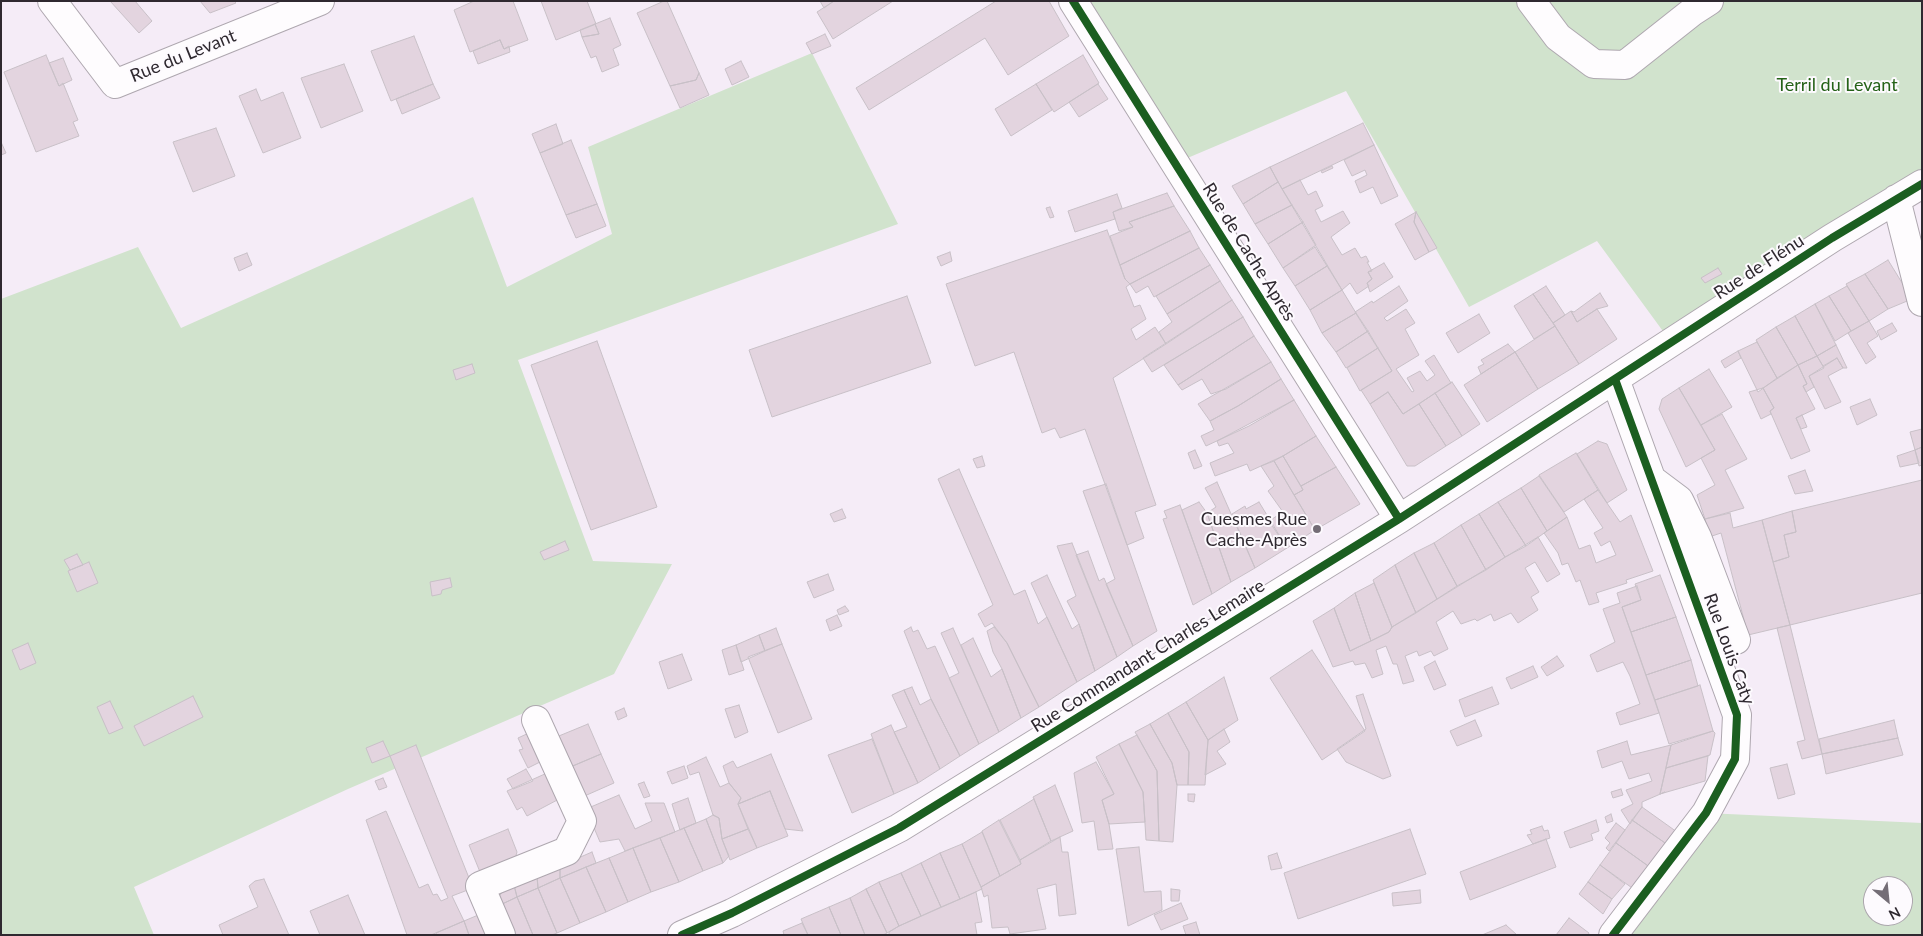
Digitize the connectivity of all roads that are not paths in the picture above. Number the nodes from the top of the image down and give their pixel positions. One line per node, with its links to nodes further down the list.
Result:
1 (52, 1): 2 (street, Rue du Levant)
2 (320, 1)
3 (1073, 1): 11 (street, Rue de Cache Après)
4 (1531, 1): 5 (street)
5 (1709, 1)
6 (1922, 184): 7 (street, Rue de Flénu)
7 (1896, 199): 8 (street); 9 (street, Rue de Flénu)
8 (1922, 302)
9 (1615, 379): 10 (street, Rue Louis Caty); 11 (street, Rue Commandant Charles Lemaire)
10 (1652, 480): 12 (street); 16 (street, Rue Louis Caty)
11 (1399, 519): 15 (street, Rue Commandant Charles Lemaire)
12 (1736, 640)
13 (536, 720): 14 (street)
14 (501, 935)
15 (682, 935)
16 (1613, 935)

